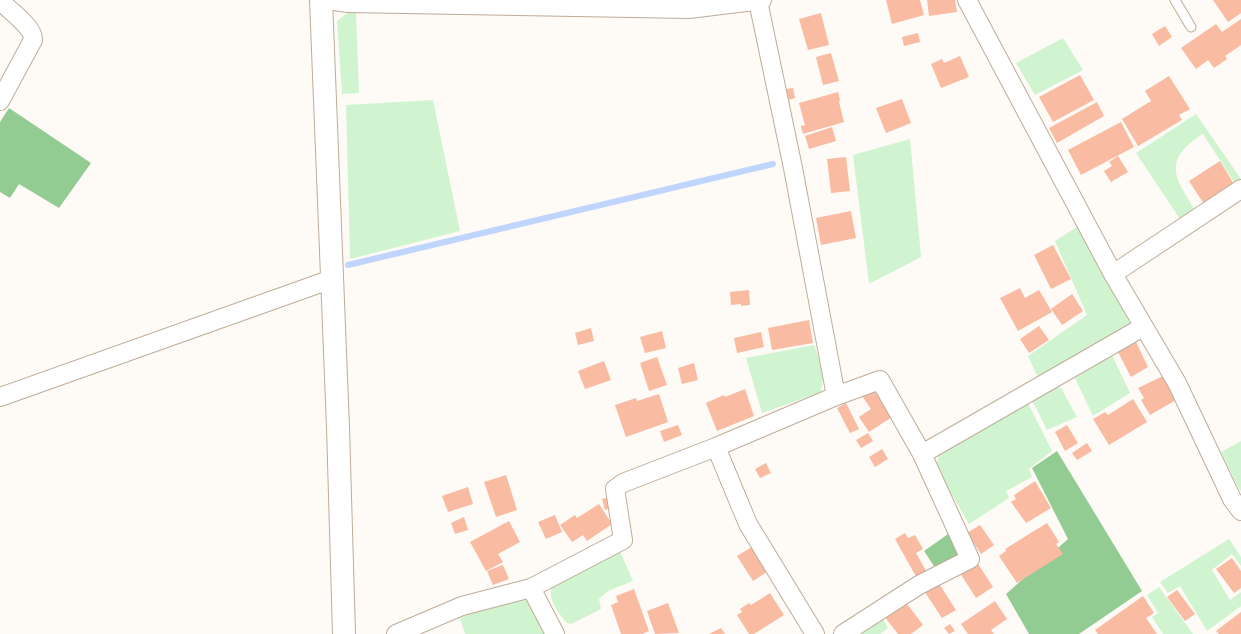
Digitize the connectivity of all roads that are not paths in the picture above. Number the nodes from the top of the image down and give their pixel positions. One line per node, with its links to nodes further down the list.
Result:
1 (322, 0): 11 (street)
2 (327, 0): 3 (street)
3 (760, 0): 14 (street)
4 (967, 0): 10 (street)
5 (1175, 0): 7 (lane)
6 (0, 1): 8 (street)
7 (1191, 27)
8 (0, 101)
9 (1241, 189): 10 (street)
10 (1113, 274): 12 (street)
11 (332, 279): 13 (street); 19 (street)
12 (1143, 327): 16 (street); 17 (street)
13 (0, 396)
14 (836, 396): 15 (street); 16 (street)
15 (716, 446): 18 (street); 22 (street)
16 (922, 454): 23 (street)
17 (1241, 511)
18 (532, 588): 20 (street); 21 (street)
19 (344, 634)
20 (396, 634)
21 (555, 634)
22 (815, 634)
23 (843, 634)

